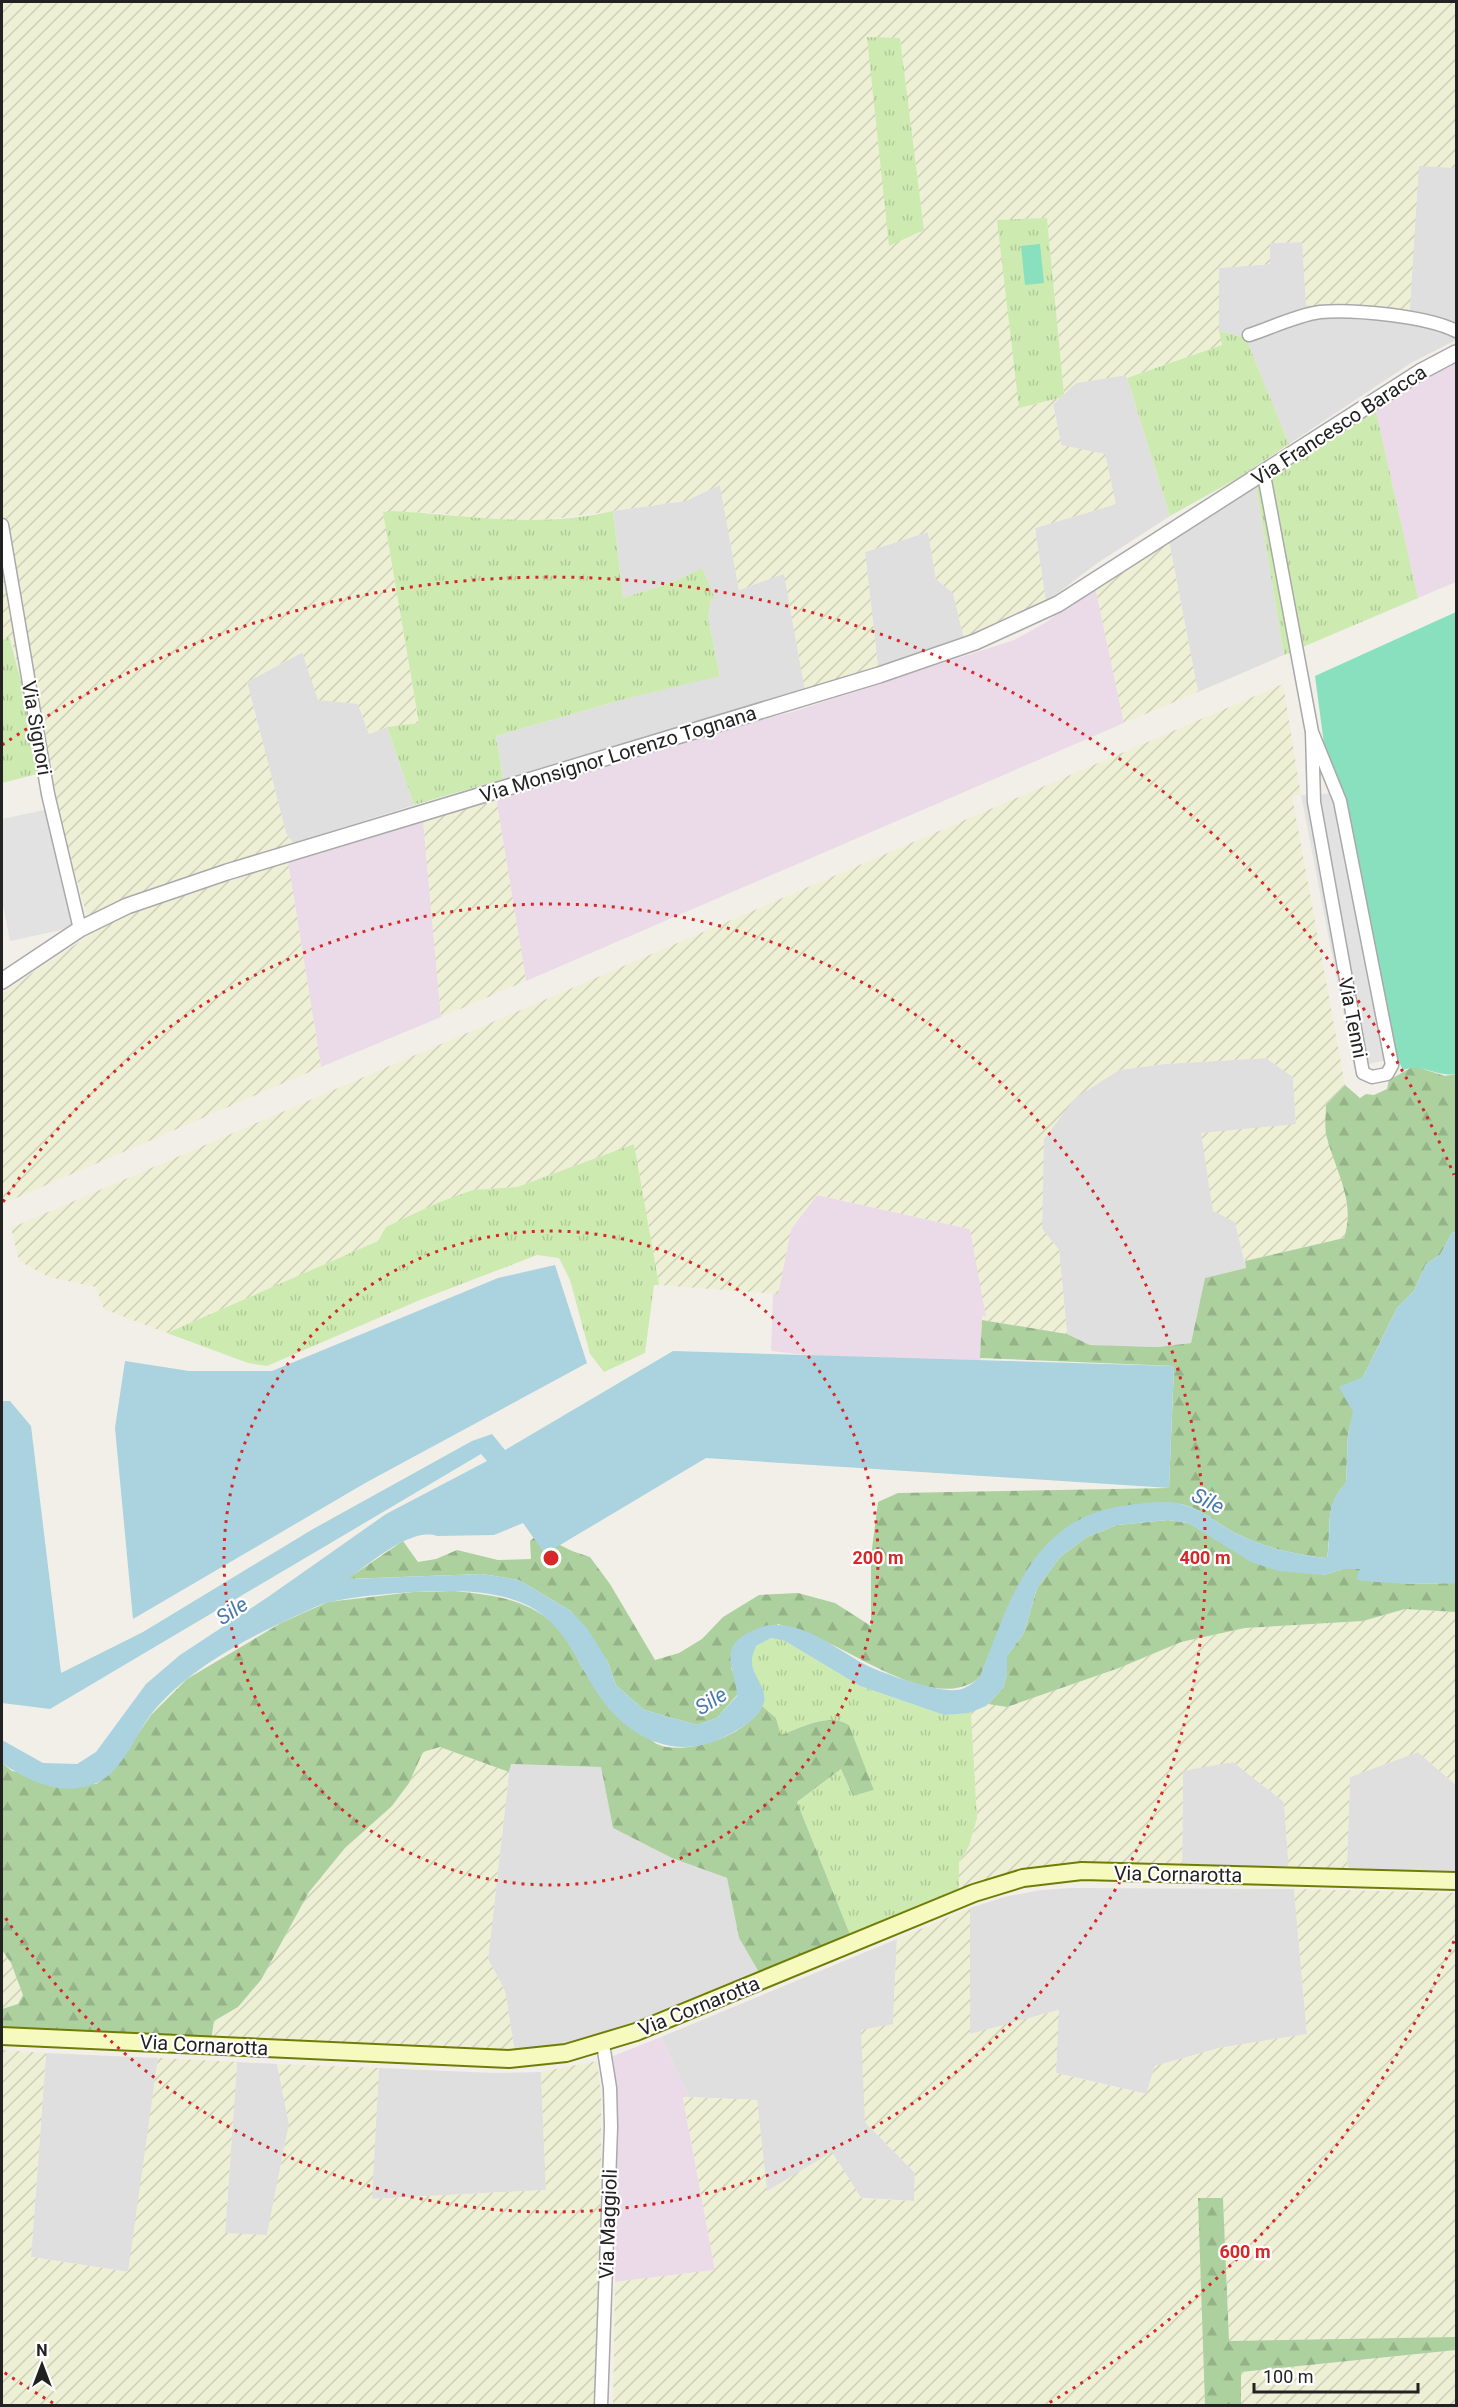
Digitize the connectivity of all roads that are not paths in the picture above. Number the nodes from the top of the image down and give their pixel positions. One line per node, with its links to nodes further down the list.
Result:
1 (1456, 331): 2 (street)
2 (1249, 335)
3 (1456, 353): 4 (street, Via Francesco Baracca)
4 (1263, 474): 5 (street, Via Francesco Baracca); 7 (street, Via Tenni)
5 (1223, 500): 10 (street, Via Monsignor Lorenzo Tognana)
6 (2, 525): 10 (street, Via Signori)
7 (1312, 732): 8 (street, Via Tenni); 9 (street, Via Tenni)
8 (1332, 782): 9 (street); 9 (street, Via Tenni)
9 (1313, 784)
10 (80, 929): 11 (street, Via Monsignor Lorenzo Tognana)
11 (2, 981)
12 (1456, 1881): 14 (main road, Via Cornarotta)
13 (2, 2036): 14 (main road, Via Cornarotta)
14 (603, 2044): 15 (street, Via Maggioli)
15 (601, 2406)

